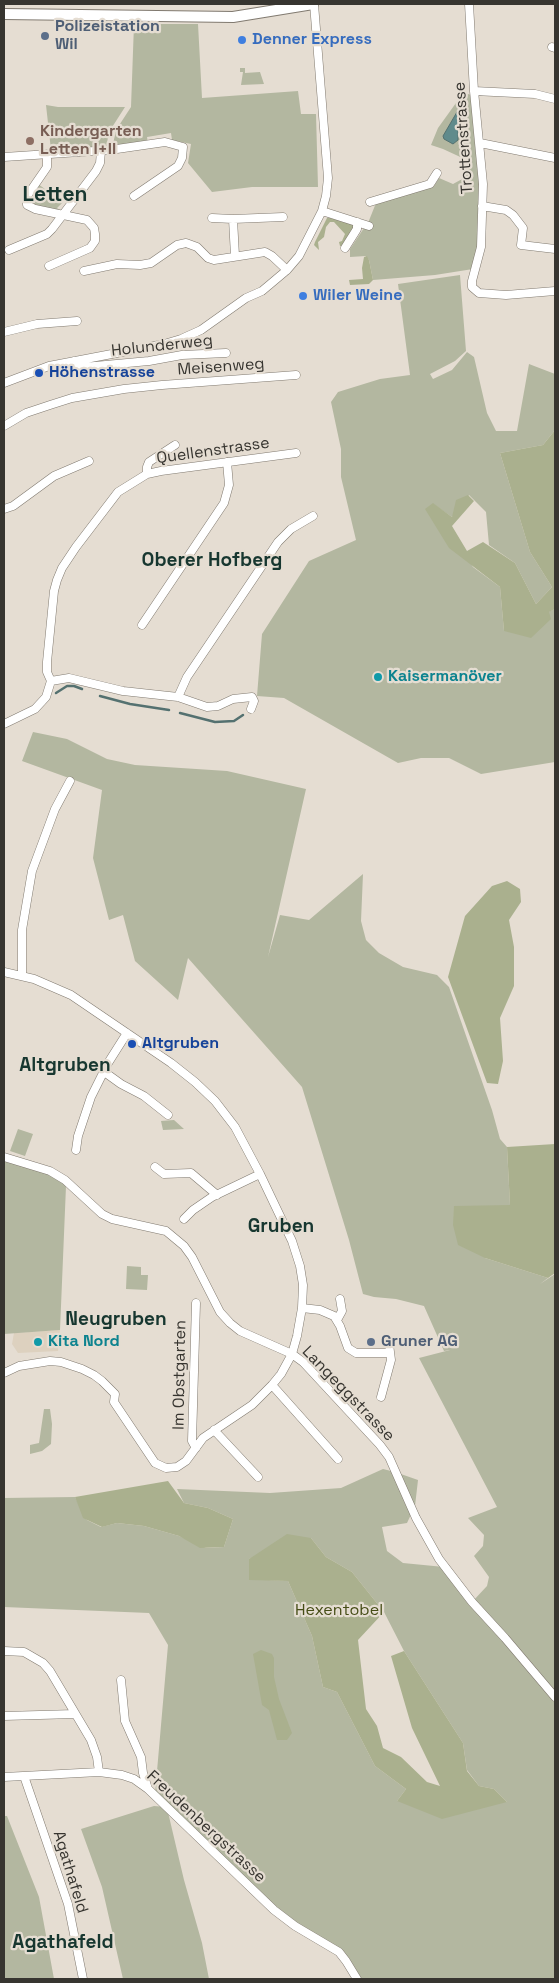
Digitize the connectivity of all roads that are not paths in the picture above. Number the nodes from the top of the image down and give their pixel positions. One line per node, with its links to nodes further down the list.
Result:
1 (313, 4): 3 (main road); 15 (street)
2 (469, 4): 4 (street, Trottenstrasse)
3 (4, 14)
4 (474, 91): 5 (street); 6 (street, Trottenstrasse)
5 (555, 99)
6 (480, 142): 10 (street); 14 (street, Trottenstrasse)
7 (101, 151): 8 (street); 12 (street); 16 (street)
8 (47, 155): 9 (street); 16 (street)
9 (4, 157)
10 (555, 158)
11 (437, 173): 13 (street)
12 (134, 196)
13 (370, 202)
14 (482, 206): 23 (street); 29 (street, Trottenstrasse)
15 (322, 211): 20 (street); 28 (street)
16 (63, 214): 24 (street); 26 (street)
17 (282, 217): 19 (street)
18 (212, 218): 19 (street)
19 (233, 219): 25 (street)
20 (357, 222): 21 (street); 22 (street)
21 (368, 226)
22 (345, 248)
23 (555, 249)
24 (9, 250)
25 (235, 256): 27 (street); 28 (street)
26 (49, 266)
27 (84, 270)
28 (287, 270): 33 (street)
29 (555, 291)
30 (78, 321): 31 (street)
31 (4, 332)
32 (226, 353): 33 (street, Holunderweg)
33 (74, 361): 35 (street)
34 (296, 375): 36 (street, Meisenweg)
35 (4, 383)
36 (4, 426)
37 (175, 446): 41 (street)
38 (296, 454): 40 (street, Quellenstrasse)
39 (89, 462): 42 (street)
40 (227, 462): 41 (street, Quellenstrasse); 44 (street)
41 (148, 474): 45 (street, Quellenstrasse)
42 (4, 509)
43 (312, 516): 46 (street)
44 (142, 625)
45 (51, 681): 46 (street); 48 (street, Quellenstrasse)
46 (178, 697): 47 (street)
47 (251, 710)
48 (4, 724)
49 (70, 781): 51 (street)
50 (4, 972): 51 (street)
51 (22, 975): 52 (street)
52 (128, 1033): 53 (street); 58 (street)
53 (103, 1071): 54 (street); 55 (street)
54 (168, 1115)
55 (76, 1150)
56 (4, 1157): 67 (street, Langeggstrasse)
57 (155, 1168): 59 (street)
58 (260, 1174): 59 (street); 63 (street)
59 (217, 1195): 60 (street)
60 (184, 1219)
61 (340, 1299): 64 (street)
62 (196, 1303): 72 (street, Im Obstgarten)
63 (302, 1308): 64 (street); 67 (street)
64 (337, 1320): 66 (street)
65 (389, 1344): 66 (street)
66 (390, 1353): 70 (street)
67 (292, 1354): 69 (street); 77 (street, Langeggstrasse)
68 (4, 1373): 72 (street)
69 (272, 1385): 71 (street); 73 (street)
70 (381, 1397)
71 (214, 1430): 72 (street); 74 (street)
72 (196, 1448)
73 (338, 1460)
74 (258, 1477)
75 (4, 1651): 78 (street)
76 (121, 1680): 83 (street)
77 (555, 1697)
78 (75, 1714): 79 (street); 80 (street)
79 (4, 1716)
80 (100, 1772): 81 (street, Freudenbergstrasse); 83 (street, Freudenbergstrasse)
81 (24, 1776): 82 (street, Freudenbergstrasse); 84 (street, Agathafeld)
82 (4, 1777)
83 (148, 1789): 85 (street, Freudenbergstrasse)
84 (83, 1979)
85 (356, 1979)

